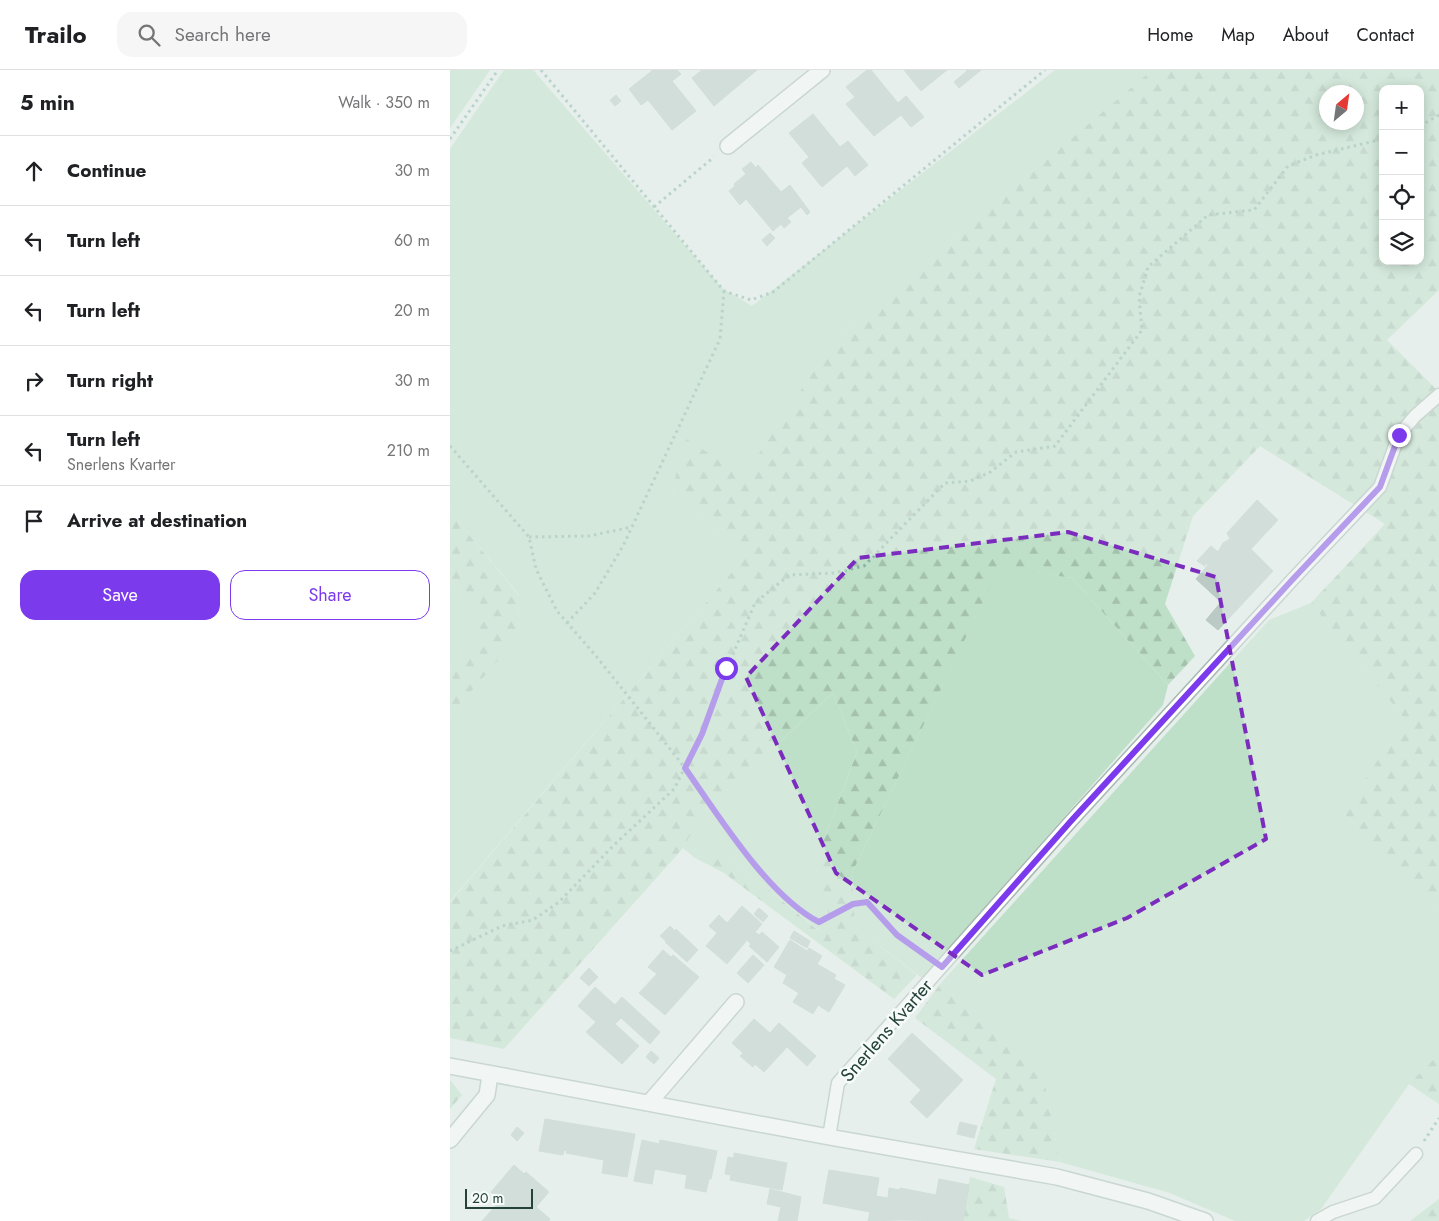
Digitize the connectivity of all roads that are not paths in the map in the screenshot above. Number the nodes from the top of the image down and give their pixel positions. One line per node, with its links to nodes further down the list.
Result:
1 (822, 70): 2 (street)
2 (728, 146)
3 (1439, 395): 8 (lane, Snerlens Kvarter)
4 (736, 1002): 7 (street)
5 (450, 1066): 6 (street)
6 (490, 1075): 7 (street); 9 (street)
7 (649, 1103): 8 (street)
8 (828, 1137): 11 (street)
9 (450, 1140)
10 (1416, 1154): 12 (lane)
11 (1205, 1221)
12 (1317, 1221)

